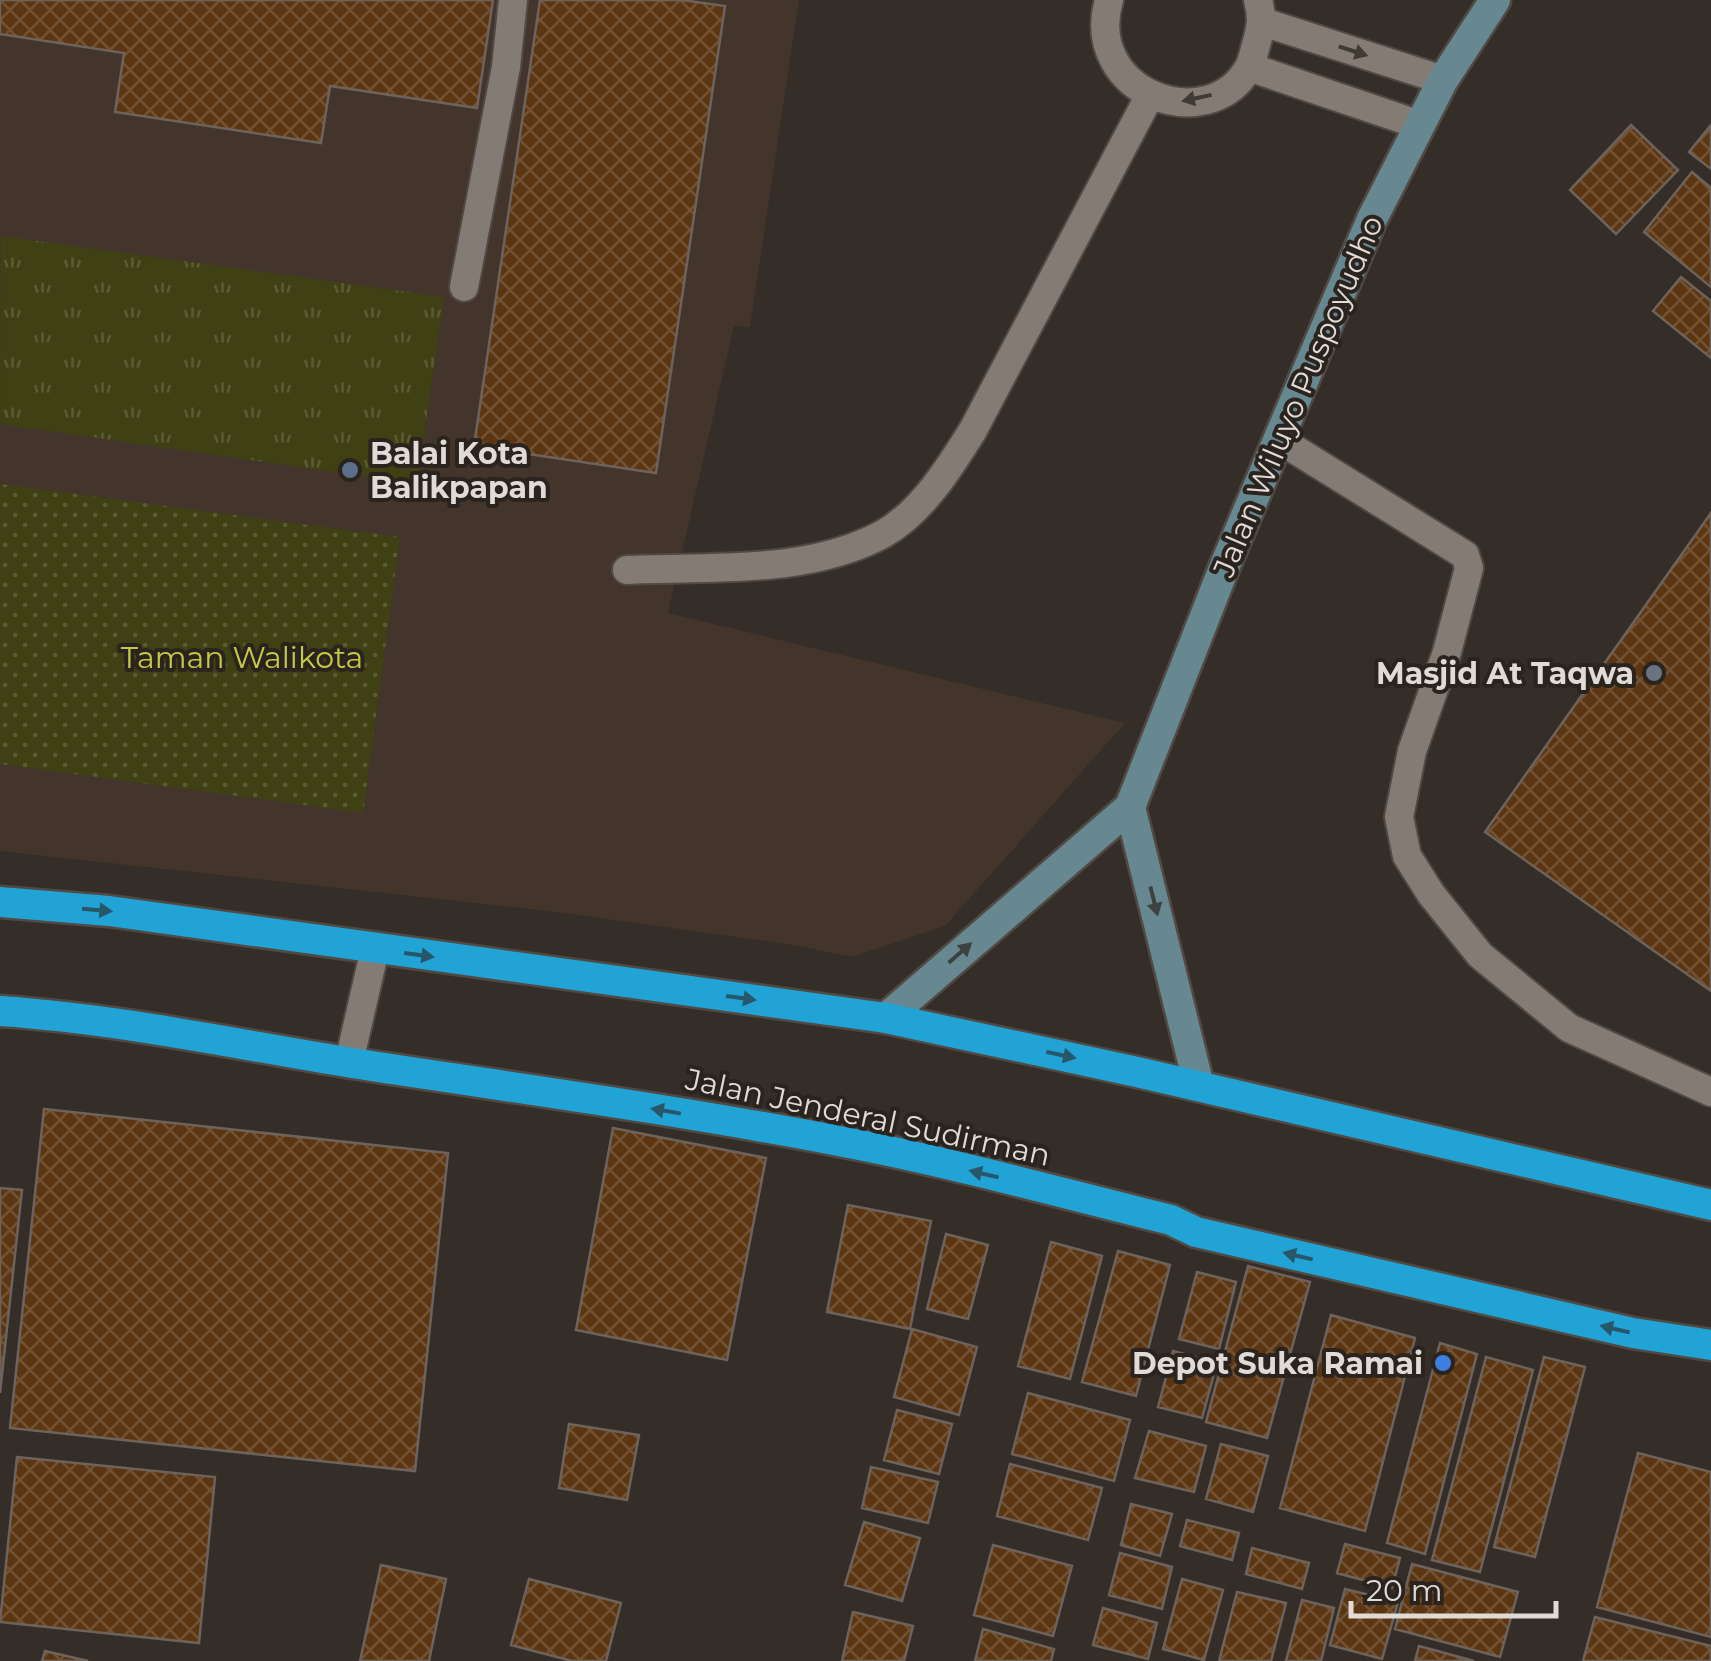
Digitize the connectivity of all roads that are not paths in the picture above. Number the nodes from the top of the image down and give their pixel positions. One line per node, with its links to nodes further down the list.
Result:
1 (514, 0): 9 (lane)
2 (1109, 0): 7 (lane)
3 (1495, 0): 6 (street, Jalan Wiluyo Puspoyudho)
4 (1260, 11): 5 (lane); 6 (lane, one-way to 6)
5 (1249, 68): 7 (lane, one-way to 7); 8 (lane)
6 (1443, 80): 8 (street, Jalan Wiluyo Puspoyudho)
7 (1150, 96): 11 (lane)
8 (1420, 125): 10 (street, Jalan Wiluyo Puspoyudho)
9 (464, 287)
10 (1278, 439): 12 (street, Jalan Wiluyo Puspoyudho); 19 (lane)
11 (627, 570)
12 (1130, 807): 16 (street, Jalan Wiluyo Puspoyudho, one-way to 12); 18 (street, one-way to 18)
13 (0, 902): 14 (highway, one-way to 14)
14 (375, 948): 16 (highway, one-way to 16); 17 (lane)
15 (0, 1010): 17 (highway, Jalan Jenderal Sudirman)
16 (886, 1018): 18 (highway, one-way to 18)
17 (348, 1062): 21 (highway, Jalan Jenderal Sudirman, one-way to 17)
18 (1199, 1086): 20 (highway)
19 (1711, 1092)
20 (1711, 1205)
21 (1711, 1345)

